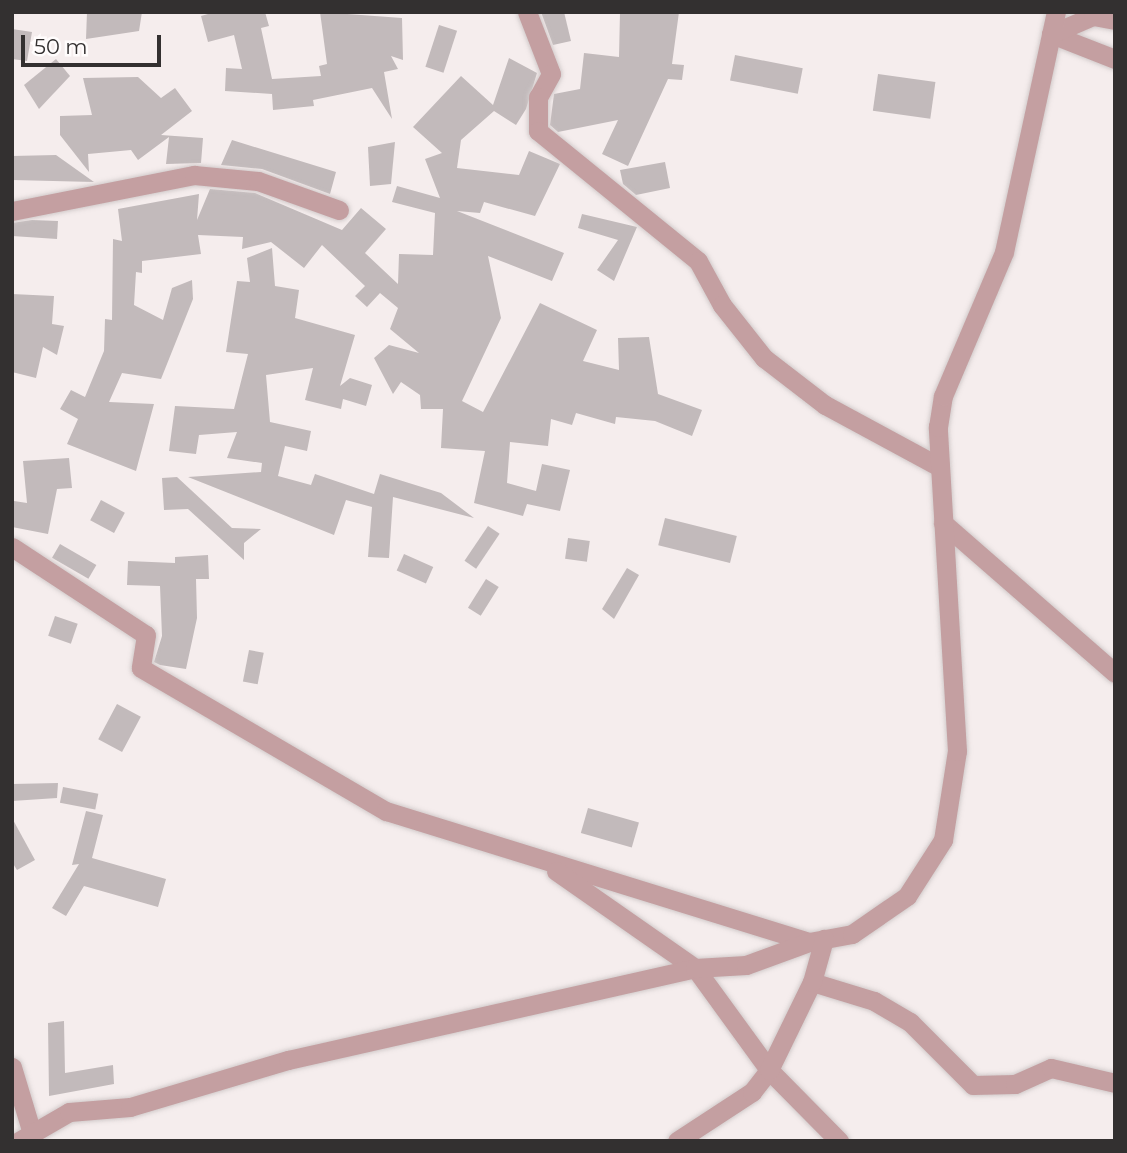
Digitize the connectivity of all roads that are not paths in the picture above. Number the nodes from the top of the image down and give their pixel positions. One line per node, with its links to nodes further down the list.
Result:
1 (527, 12): 9 (street)
2 (1056, 12): 5 (street)
3 (1097, 14): 4 (street); 5 (street)
4 (1115, 20)
5 (1051, 34): 6 (street); 9 (street)
6 (1115, 59)
7 (339, 210): 8 (street)
8 (12, 211)
9 (936, 465): 10 (street)
10 (943, 523): 12 (street); 14 (street)
11 (12, 547): 13 (street)
12 (1115, 673)
13 (541, 861): 14 (street); 15 (street)
14 (817, 940): 15 (street); 16 (street)
15 (695, 968): 18 (street); 20 (street)
16 (812, 982): 18 (street); 19 (street)
17 (12, 1067): 20 (street)
18 (769, 1070): 21 (street); 22 (street)
19 (1115, 1083)
20 (25, 1136)
21 (677, 1141)
22 (839, 1141)

